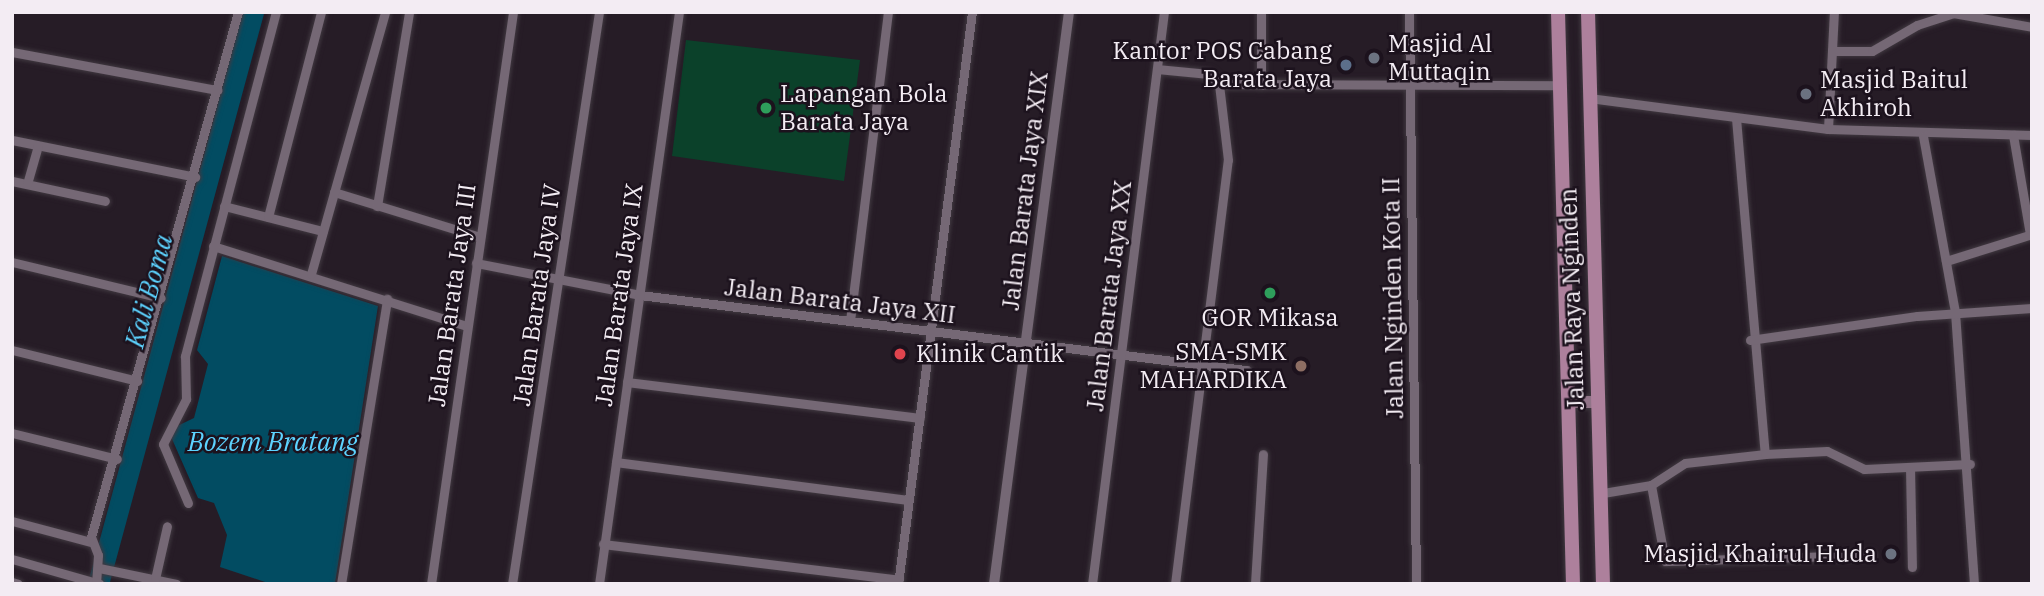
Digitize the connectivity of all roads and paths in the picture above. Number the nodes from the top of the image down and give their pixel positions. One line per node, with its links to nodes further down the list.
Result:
1 (238, 12): 26 (street)
2 (276, 12): 40 (street)
3 (321, 12): 42 (street)
4 (385, 12): 38 (street)
5 (409, 12): 41 (street)
6 (513, 12): 45 (street, Jalan Barata Jaya III)
7 (599, 12): 51 (street, Jalan Barata Jaya IV)
8 (679, 12): 52 (street, Jalan Barata Jaya IX)
9 (888, 12): 57 (street)
10 (972, 12): 59 (street)
11 (1069, 12): 61 (street, Jalan Barata Jaya XIX)
12 (1164, 12): 21 (street, Jalan Barata Jaya XX)
13 (1261, 12): 24 (street)
14 (1409, 12): 22 (street, Jalan Nginden Kota II)
15 (1558, 12): 25 (main road, Jalan Raya Nginden)
16 (1588, 12): 27 (main road, Jalan Raya Nginden)
17 (1834, 12): 19 (street)
18 (2032, 27): 19 (street)
19 (1832, 51): 29 (street)
20 (12, 52): 26 (street)
21 (1157, 69): 23 (street); 63 (street, Jalan Barata Jaya XX)
22 (1410, 82): 24 (street); 25 (street); 103 (street, Jalan Nginden Kota II)
23 (1219, 84): 24 (street); 64 (street)
24 (1261, 85)
25 (1560, 85): 68 (main road, Jalan Raya Nginden)
26 (218, 90): 35 (street)
27 (1589, 98): 28 (street); 69 (main road, Jalan Raya Nginden)
28 (1736, 118): 29 (street); 60 (street)
29 (1828, 130): 32 (street)
30 (2013, 135): 31 (street); 32 (street); 44 (street)
31 (2032, 135)
32 (1923, 136): 47 (street)
33 (12, 140): 34 (street)
34 (38, 146): 35 (street); 37 (street)
35 (195, 177): 53 (street)
36 (12, 181): 37 (street)
37 (27, 184): 39 (street)
38 (334, 192): 41 (street); 43 (street)
39 (105, 201)
40 (224, 206): 42 (street); 46 (street)
41 (377, 206): 45 (street)
42 (268, 217): 43 (street)
43 (323, 231): 50 (street)
44 (2031, 234): 47 (street)
45 (480, 237): 49 (street, Jalan Barata Jaya III)
46 (213, 246): 50 (street); 81 (street)
47 (1946, 261): 56 (street)
48 (12, 262): 53 (street)
49 (476, 263): 51 (street, Jalan Barata Jaya XII); 58 (street, Jalan Barata Jaya III)
50 (311, 274): 54 (street)
51 (559, 283): 52 (street, Jalan Barata Jaya XII); 97 (street, Jalan Barata Jaya IV)
52 (640, 295): 57 (street, Jalan Barata Jaya XII); 67 (street, Jalan Barata Jaya IX)
53 (161, 298): 66 (street)
54 (387, 299): 58 (street); 95 (street)
55 (2032, 308): 56 (street)
56 (1955, 312): 60 (street); 76 (street)
57 (850, 321): 59 (street, Jalan Barata Jaya XII)
58 (467, 326): 96 (street, Jalan Barata Jaya III)
59 (931, 331): 61 (street, Jalan Barata Jaya XII); 70 (street)
60 (1750, 340): 73 (street)
61 (1026, 344): 63 (street, Jalan Barata Jaya XII); 99 (street, Jalan Barata Jaya XIX)
62 (12, 350): 66 (street)
63 (1122, 356): 64 (street, Jalan Barata Jaya XII); 100 (street, Jalan Barata Jaya XX)
64 (1202, 366): 65 (street, Jalan Barata Jaya XII); 101 (street)
65 (1246, 370)
66 (137, 381): 74 (street)
67 (627, 382): 70 (street); 75 (street, Jalan Barata Jaya IX)
68 (1571, 402): 69 (main road); 104 (main road, Jalan Raya Nginden)
69 (1598, 402): 79 (main road, Jalan Raya Nginden)
70 (920, 418): 80 (street)
71 (12, 433): 74 (street)
72 (1263, 454): 102 (street)
73 (1765, 454): 77 (street); 78 (street)
74 (117, 458): 84 (street)
75 (616, 462): 80 (street); 85 (street, Jalan Barata Jaya IX)
76 (1970, 464): 77 (street); 106 (street)
77 (1910, 467): 88 (street)
78 (1651, 485): 79 (street); 86 (street)
79 (1603, 493): 105 (main road, Jalan Raya Nginden)
80 (908, 500): 92 (street)
81 (188, 503)
82 (12, 521): 84 (street)
83 (167, 526): 90 (street)
84 (91, 542): 89 (street)
85 (603, 544): 92 (street); 98 (street, Jalan Barata Jaya IX)
86 (1871, 555)
87 (12, 559): 89 (street)
88 (1912, 567)
89 (100, 577): 90 (street)
90 (155, 579): 94 (street)
91 (12, 582): 93 (street)
92 (898, 582)
93 (18, 584)
94 (176, 584)
95 (341, 584)
96 (431, 584)
97 (512, 584)
98 (599, 584)
99 (994, 584)
100 (1092, 584)
101 (1175, 584)
102 (1255, 584)
103 (1416, 584)
104 (1573, 584)
105 (1603, 584)
106 (1974, 584)

